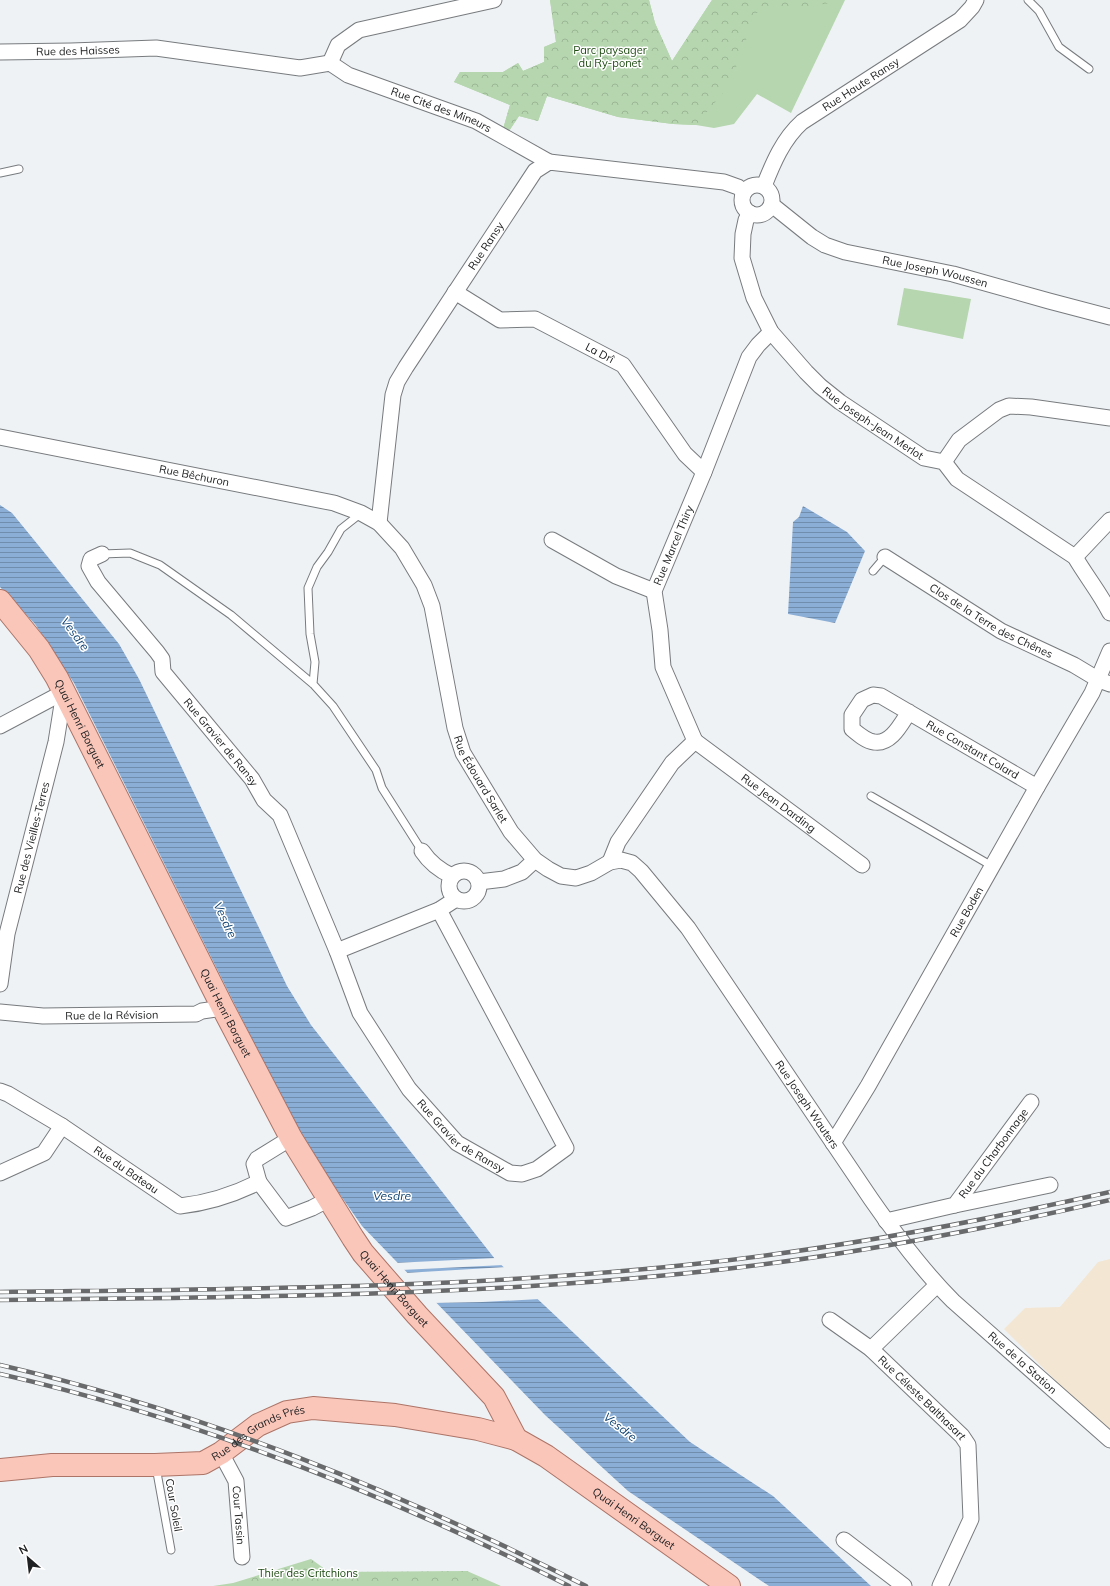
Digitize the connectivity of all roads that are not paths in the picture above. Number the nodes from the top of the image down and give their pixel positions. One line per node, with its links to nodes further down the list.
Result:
1 (494, 0): 5 (street)
2 (976, 0): 10 (street, Rue Haute Ransy)
3 (1028, 0): 6 (lane)
4 (0, 52): 5 (street, Rue des Haisses)
5 (330, 63): 7 (street, Rue Cité des Mineurs)
6 (1089, 68)
7 (549, 162): 11 (street); 14 (street, Rue Ransy)
8 (19, 169): 9 (lane)
9 (0, 173)
10 (764, 186): 11 (street); 12 (street)
11 (744, 192): 13 (street)
12 (772, 205): 13 (street); 15 (street, Rue Joseph Woussen)
13 (750, 213): 16 (street, Rue Joseph-Jean Merlot)
14 (455, 292): 20 (street, La Drî); 23 (street, Rue Ransy)
15 (1110, 317)
16 (770, 332): 19 (street, Rue Joseph-Jean Merlot); 20 (street, Rue Marcel Thiry)
17 (1110, 418): 19 (street)
18 (2, 438): 21 (street, Rue Bêchuron)
19 (944, 462): 27 (street)
20 (704, 472): 29 (street, Rue Marcel Thiry)
21 (361, 513): 23 (street, Rue Bêchuron); 34 (lane)
22 (1110, 520): 27 (street)
23 (379, 523): 42 (street, Rue Édouard Sarlet)
24 (552, 540): 29 (street)
25 (102, 554): 34 (lane); 50 (street, Rue Gravier de Ransy)
26 (885, 557): 28 (lane); 33 (street, Clos de la Terre des Chênes)
27 (1074, 557): 31 (street)
28 (873, 571)
29 (654, 591): 38 (street, Rue Marcel Thiry)
30 (0, 601): 35 (main road, Quai Henri Borguet)
31 (1110, 613)
32 (1110, 650): 33 (street)
33 (1105, 682): 39 (street, Rue Boden)
34 (313, 684): 41 (lane)
35 (64, 692): 37 (street); 51 (street, Rue des Vieilles-Terres); 52 (main road, Quai Henri Borguet)
36 (909, 712): 39 (street, Rue Constant Colard)
37 (0, 726)
38 (695, 740): 43 (street); 44 (street, Rue Jean Darding)
39 (1037, 787): 45 (street, Rue Boden)
40 (871, 796): 45 (lane)
41 (422, 852): 46 (street)
42 (535, 860): 43 (street, Rue Édouard Sarlet); 47 (street)
43 (610, 862): 58 (street, Rue Joseph Wauters)
44 (862, 865)
45 (992, 866): 58 (street, Rue Boden)
46 (452, 876): 47 (street); 48 (street)
47 (479, 882): 48 (street)
48 (456, 899): 49 (street)
49 (440, 910): 50 (street); 50 (street, Rue Gravier de Ransy)
50 (337, 951)
51 (0, 984)
52 (223, 1008): 53 (street, Rue de la Révision); 57 (main road, Quai Henri Borguet)
53 (0, 1012)
54 (0, 1091): 56 (street, Rue du Bateau)
55 (1030, 1102): 63 (street, Rue du Charbonnage)
56 (62, 1126): 59 (street); 60 (street, Rue du Bateau)
57 (291, 1138): 60 (street); 62 (main road, Quai Henri Borguet)
58 (833, 1143): 64 (street, Rue Joseph Wauters)
59 (0, 1173)
60 (259, 1182): 62 (street)
61 (1050, 1185): 63 (street, Rue du Charbonnage)
62 (329, 1199): 68 (main road, Quai Henri Borguet)
63 (955, 1205): 64 (street, Rue du Charbonnage)
64 (886, 1221): 65 (street, Rue Joseph Wauters)
65 (937, 1285): 67 (street, Rue Céleste Balthasart); 71 (street, Rue de la Station)
66 (830, 1320): 67 (street, Rue Céleste Balthasart)
67 (871, 1349): 80 (street, Rue Céleste Balthasart)
68 (494, 1397): 69 (main road); 70 (main road, Quai Henri Borguet)
69 (478, 1429): 70 (main road, Rue des Grands Prés); 72 (main road, Rue des Grands Prés)
70 (516, 1439): 78 (main road, Quai Henri Borguet)
71 (1110, 1440)
72 (221, 1453): 73 (main road, Rue des Grands Prés); 77 (street, Cour Tassin)
73 (155, 1464): 74 (main road, Rue des Grands Prés); 76 (lane, Cour Soleil)
74 (0, 1470)
75 (844, 1540): 79 (street)
76 (171, 1550)
77 (242, 1557)
78 (729, 1586)
79 (904, 1586)
80 (940, 1586)

